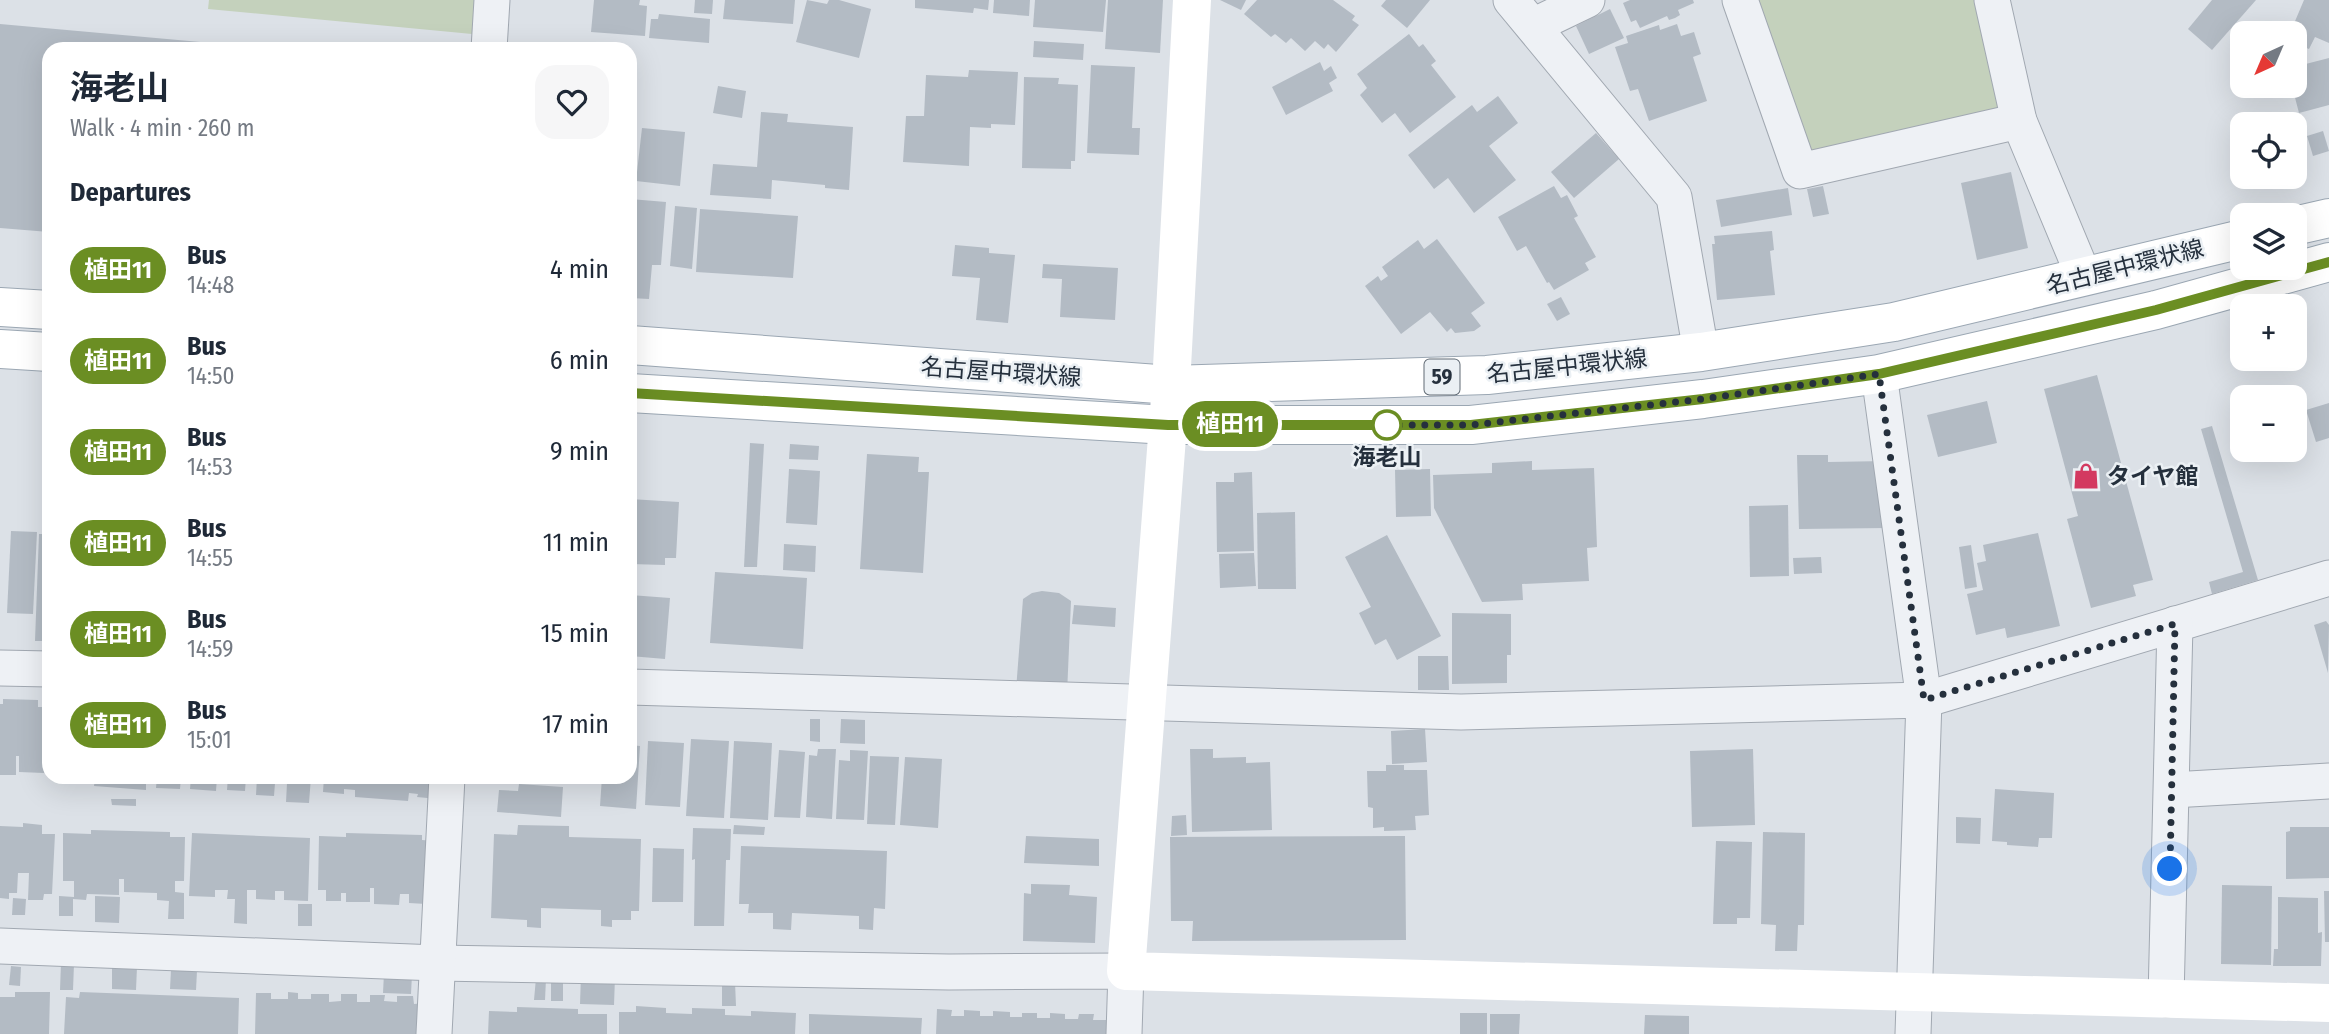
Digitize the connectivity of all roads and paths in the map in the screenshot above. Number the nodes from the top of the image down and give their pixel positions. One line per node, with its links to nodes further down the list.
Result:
1 (492, 0): 7 (street)
2 (1192, 0): 21 (main road)
3 (1587, 0): 6 (street)
4 (1740, 0): 8 (street)
5 (1992, 0): 8 (street)
6 (1522, 13): 19 (street)
7 (489, 42)
8 (2019, 121): 13 (street)
9 (2329, 218): 10 (main road)
10 (2307, 223)
11 (2230, 242): 13 (main road, 名古屋中環状線 / 59)
12 (2329, 262): 20 (main road, 名古屋中環状線 / 59)
13 (2084, 277): 19 (main road, 名古屋中環状線 / 59)
14 (0, 307): 15 (main road)
15 (42, 310)
16 (637, 346): 21 (main road, 名古屋中環状線 / 59)
17 (0, 349): 18 (main road)
18 (42, 352)
19 (1701, 352): 21 (main road, 名古屋中環状線 / 59)
20 (1879, 374): 23 (main road, 名古屋中環状線 / 59); 29 (street)
21 (1171, 385): 23 (main road)
22 (637, 393): 23 (main road, 名古屋中環状線 / 59)
23 (1168, 425): 30 (main road)
24 (2329, 578): 25 (street)
25 (2175, 624): 29 (street); 33 (street)
26 (0, 668): 27 (street)
27 (42, 669)
28 (637, 687): 30 (street)
29 (1924, 700): 30 (street); 37 (street)
30 (1147, 702): 36 (main road)
31 (2329, 781): 33 (street)
32 (447, 784): 35 (street)
33 (2172, 790): 38 (street)
34 (0, 946): 35 (street)
35 (437, 963): 36 (street); 40 (street)
36 (1126, 971): 37 (main road); 41 (street)
37 (1914, 992): 38 (main road); 42 (street)
38 (2166, 999): 39 (main road)
39 (2329, 1003)
40 (434, 1034)
41 (1124, 1034)
42 (1913, 1034)

